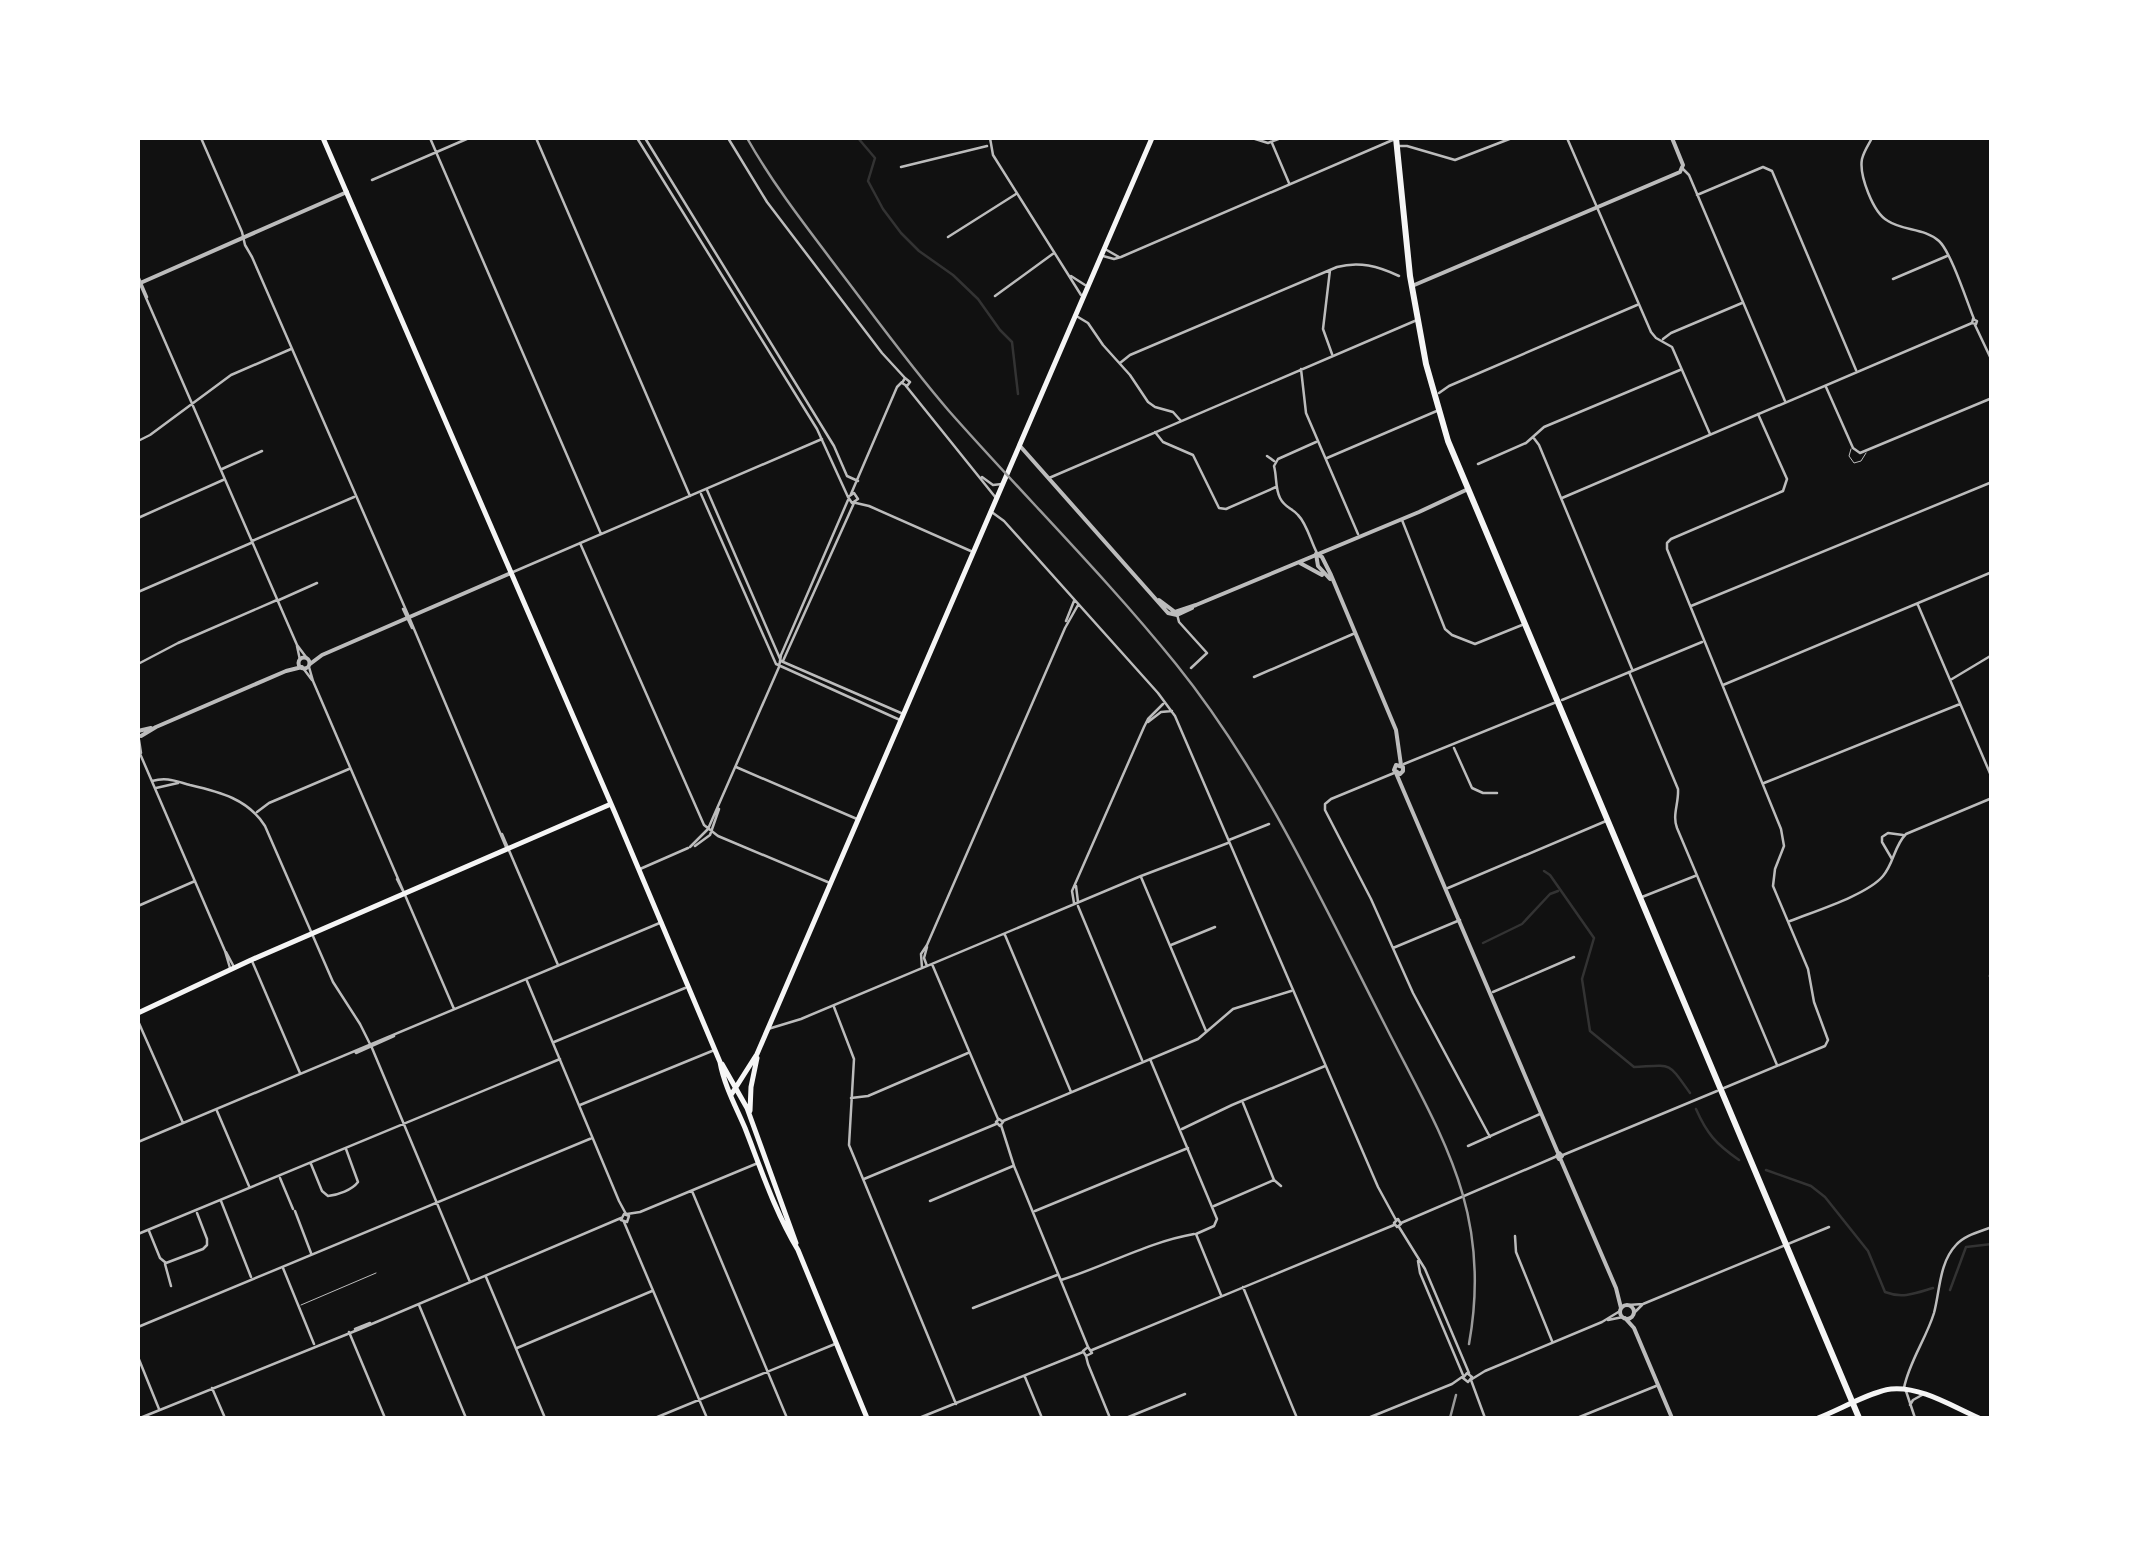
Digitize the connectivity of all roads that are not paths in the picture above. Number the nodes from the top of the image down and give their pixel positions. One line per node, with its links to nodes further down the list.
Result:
1 (201, 138): 30 (street)
2 (323, 138): 25 (main road)
3 (430, 138): 20 (street)
4 (470, 138): 20 (street)
5 (536, 138): 91 (street)
6 (637, 138): 68 (street)
7 (645, 138): 68 (street)
8 (728, 138): 56 (street)
9 (990, 138): 19 (street)
10 (1152, 138): 32 (main road)
11 (1252, 138): 18 (street)
12 (1281, 138): 18 (street)
13 (1512, 138): 17 (street)
14 (1567, 138): 28 (street)
15 (1672, 138): 22 (street)
16 (1872, 138): 33 (street)
17 (1397, 141): 24 (street); 40 (highway)
18 (1272, 142): 24 (street)
19 (990, 146): 21 (street); 26 (street)
20 (436, 152): 23 (street); 98 (street)
21 (901, 167)
22 (1682, 170): 27 (street); 28 (street)
23 (372, 180)
24 (1290, 185): 32 (street)
25 (347, 192): 30 (street); 106 (main road)
26 (1017, 193): 29 (street); 31 (street)
27 (1697, 196): 43 (street); 55 (street)
28 (1597, 208): 40 (street); 44 (street)
29 (948, 237)
30 (244, 238): 38 (street); 49 (street)
31 (1056, 252): 35 (street); 41 (street)
32 (1104, 252): 39 (main road)
33 (1948, 256): 37 (street); 47 (street)
34 (1330, 270): 36 (street); 50 (street); 52 (street)
35 (1070, 275): 39 (street); 42 (street)
36 (1398, 276)
37 (1893, 279)
38 (138, 280): 61 (street)
39 (1089, 286): 42 (main road)
40 (1412, 286): 46 (highway)
41 (995, 296)
42 (1083, 300): 45 (main road)
43 (1744, 302): 48 (street); 60 (street)
44 (1638, 305): 48 (street); 58 (street)
45 (1076, 316): 52 (street); 71 (main road)
46 (1418, 319): 50 (street); 58 (highway)
47 (1974, 322): 51 (street); 55 (street)
48 (1662, 340): 54 (street)
49 (292, 348): 61 (street); 90 (street)
50 (1333, 356): 53 (street)
51 (1992, 361)
52 (1120, 362): 64 (street)
53 (1301, 369): 64 (street); 70 (street)
54 (1681, 369): 66 (street); 67 (street)
55 (1858, 372): 57 (street)
56 (905, 383): 80 (street); 83 (street)
57 (1826, 386): 60 (street); 72 (street)
58 (1434, 392): 62 (highway)
59 (1992, 398): 73 (street)
60 (1785, 402): 63 (street)
61 (192, 403): 69 (street); 79 (street)
62 (1439, 410): 76 (street); 88 (highway)
63 (1758, 414): 66 (street); 114 (street)
64 (1179, 422): 65 (street)
65 (1157, 431): 81 (street); 86 (street)
66 (1710, 434): 93 (street)
67 (1533, 437): 78 (street); 93 (street)
68 (825, 438): 83 (street); 87 (street); 92 (street)
69 (138, 441)
70 (1318, 442): 76 (street); 77 (street)
71 (1020, 446): 81 (street); 85 (main road)
72 (1852, 446): 73 (street); 73 (lane)
73 (1869, 450)
74 (262, 451): 79 (street)
75 (1267, 456): 77 (street)
76 (1325, 459): 99 (street)
77 (1276, 462): 86 (street)
78 (1478, 464)
79 (221, 470): 82 (street)
80 (981, 477): 85 (street); 94 (street)
81 (1049, 478): 115 (street)
82 (225, 479): 96 (street); 100 (street)
83 (858, 481): 92 (street)
84 (1992, 482): 114 (street)
85 (1004, 483): 94 (main road)
86 (1276, 487): 103 (street)
87 (706, 489): 89 (street); 122 (street)
88 (1468, 489): 97 (street); 117 (highway)
89 (700, 492): 91 (street); 122 (street)
90 (356, 496): 100 (street); 116 (street)
91 (690, 496): 98 (street)
92 (853, 498): 102 (street); 122 (street)
93 (1562, 498): 125 (street)
94 (997, 499): 95 (main road)
95 (992, 512): 102 (main road); 112 (street)
96 (138, 518)
97 (1401, 519): 99 (street); 117 (street)
98 (602, 534): 101 (street)
99 (1358, 536): 103 (street)
100 (252, 542): 110 (street); 111 (street)
101 (580, 544): 106 (street); 154 (street)
102 (974, 552): 133 (main road)
103 (1317, 554): 104 (street); 107 (street); 108 (street)
104 (1297, 562): 107 (street); 115 (street)
105 (1992, 572): 113 (street)
106 (512, 573): 116 (street); 149 (main road)
107 (1326, 577): 108 (street)
108 (1333, 583): 118 (street)
109 (318, 584): 111 (street)
110 (138, 592)
111 (278, 600): 121 (street); 123 (street)
112 (1077, 602): 129 (street); 182 (street)
113 (1918, 604): 127 (street); 128 (street)
114 (1690, 606): 119 (street)
115 (1176, 613): 124 (street)
116 (408, 617): 121 (street); 157 (street)
117 (1524, 624): 130 (highway)
118 (1354, 634): 126 (street); 141 (street)
119 (1703, 641): 125 (street); 128 (street)
120 (1992, 655): 127 (street)
121 (304, 663): 135 (street); 140 (street)
122 (780, 663): 133 (street); 139 (street)
123 (138, 664)
124 (1191, 668)
125 (1631, 672): 130 (street); 160 (street)
126 (1254, 678)
127 (1950, 680): 131 (street)
128 (1722, 686): 145 (street)
129 (1165, 702): 132 (street); 134 (street)
130 (1558, 702): 136 (street); 152 (highway)
131 (1960, 704): 142 (street); 145 (street)
132 (1172, 711): 134 (street); 156 (street)
133 (902, 718): 151 (main road)
134 (1144, 727): 167 (street)
135 (139, 736): 138 (street)
136 (1453, 746): 141 (street); 147 (street)
137 (138, 749): 138 (street)
138 (141, 754): 143 (street)
139 (736, 767): 151 (street); 154 (street)
140 (350, 768): 150 (street); 165 (street)
141 (1398, 769): 164 (street); 176 (street)
142 (1992, 778)
143 (152, 781): 144 (street); 146 (street)
144 (182, 783): 146 (street); 150 (street)
145 (1763, 784): 171 (street)
146 (155, 789): 162 (street)
147 (1497, 793)
148 (1992, 798): 155 (street)
149 (612, 804): 157 (main road); 159 (main road)
150 (256, 813): 173 (street)
151 (858, 820): 163 (main road)
152 (1607, 821): 164 (street); 166 (highway)
153 (1269, 824): 156 (street)
154 (710, 831): 159 (street); 163 (street)
155 (1908, 833): 158 (street); 158 (street)
156 (1229, 840): 161 (street); 187 (street)
157 (508, 849): 165 (main road); 181 (street)
158 (1892, 861): 171 (street)
159 (639, 869): 170 (main road)
160 (1696, 875): 166 (street); 205 (street)
161 (1141, 876): 167 (street); 175 (street)
162 (195, 881): 168 (street); 183 (street)
163 (831, 884): 193 (main road)
164 (1446, 888): 169 (street)
165 (404, 894): 173 (main road); 190 (street)
166 (1640, 898): 210 (highway)
167 (1077, 903): 174 (street); 203 (street)
168 (138, 906)
169 (1460, 920): 176 (street); 188 (street)
170 (662, 922): 181 (street); 186 (main road)
171 (1789, 922): 205 (street)
172 (1215, 927): 175 (street)
173 (312, 933): 178 (main road); 196 (street)
174 (1004, 934): 179 (street); 212 (street)
175 (1170, 946): 194 (street)
176 (1392, 949): 224 (street)
177 (1574, 957): 188 (street)
178 (251, 960): 183 (main road); 207 (street)
179 (932, 964): 182 (street); 198 (street)
180 (1992, 965): 185 (street)
181 (558, 966): 184 (street)
182 (924, 967): 189 (street)
183 (233, 968): 191 (main road)
184 (527, 980): 190 (street); 195 (street)
185 (1992, 985)
186 (688, 986): 195 (street); 197 (main road)
187 (1293, 990): 194 (street); 204 (street)
188 (1490, 993): 218 (street)
189 (833, 1006): 193 (street); 214 (street)
190 (455, 1010): 196 (street)
191 (138, 1013)
192 (138, 1021): 221 (street)
193 (768, 1029): 199 (main road)
194 (1206, 1032): 201 (street)
195 (553, 1042): 200 (street)
196 (371, 1045): 207 (street); 222 (street)
197 (715, 1050): 202 (main road); 216 (street)
198 (969, 1052): 214 (street); 220 (street)
199 (757, 1054): 208 (main road); 209 (main road)
200 (560, 1059): 216 (street); 222 (street)
201 (1150, 1059): 203 (street); 223 (street)
202 (720, 1062): 206 (main road); 213 (main road)
203 (1143, 1062): 212 (street)
204 (1326, 1066): 215 (street); 247 (street)
205 (1778, 1066): 210 (street)
206 (728, 1073): 208 (main road); 211 (main road)
207 (301, 1074): 217 (street)
208 (744, 1076): 211 (main road)
209 (752, 1078): 211 (main road); 219 (main road)
210 (1720, 1089): 230 (street); 254 (highway)
211 (739, 1091): 213 (main road); 219 (main road)
212 (1071, 1092): 220 (street)
213 (732, 1097): 232 (main road)
214 (851, 1098): 235 (street)
215 (1242, 1101): 223 (street); 236 (street)
216 (579, 1106): 225 (street)
217 (217, 1109): 221 (street); 238 (street)
218 (1542, 1114): 224 (street); 230 (street)
219 (751, 1119): 232 (main road)
220 (999, 1122): 233 (street); 235 (street)
221 (182, 1124): 226 (street)
222 (404, 1124): 228 (street); 242 (street)
223 (1180, 1130): 229 (street)
224 (1490, 1137): 227 (street)
225 (592, 1138): 242 (street); 246 (street)
226 (138, 1142)
227 (1468, 1146)
228 (346, 1148): 231 (street); 231 (street)
229 (1188, 1148): 243 (street); 245 (street)
230 (1559, 1156): 247 (street); 272 (street)
231 (310, 1162): 234 (street)
232 (761, 1162): 239 (street); 281 (main road)
233 (1014, 1166): 241 (street); 245 (street)
234 (279, 1176): 238 (street); 255 (street)
235 (863, 1180): 298 (street)
236 (1274, 1180): 237 (street); 243 (street)
237 (1281, 1186)
238 (249, 1188): 240 (street)
239 (692, 1190): 246 (street); 288 (street)
240 (220, 1200): 244 (street); 262 (street)
241 (930, 1200)
242 (437, 1202): 255 (street); 264 (street)
243 (1213, 1207): 252 (street)
244 (196, 1210): 250 (street); 257 (street)
245 (1033, 1212): 260 (street)
246 (625, 1218): 261 (street); 267 (street)
247 (1398, 1224): 256 (street); 266 (street)
248 (1829, 1227): 254 (street)
249 (1992, 1227): 294 (street)
250 (148, 1230): 251 (street); 257 (street)
251 (138, 1234)
252 (1196, 1234): 263 (street); 268 (street)
253 (1515, 1236): 280 (street)
254 (1786, 1245): 270 (street); 299 (highway)
255 (312, 1254): 258 (street)
256 (1418, 1260): 289 (street); 291 (street)
257 (164, 1262): 265 (street)
258 (282, 1267): 262 (street); 271 (street)
259 (376, 1273): 271 (lane)
260 (1058, 1274): 263 (street); 273 (street)
261 (486, 1276): 264 (street); 283 (street)
262 (254, 1279): 277 (street)
263 (1061, 1280): 284 (street)
264 (470, 1282): 269 (street)
265 (172, 1286)
266 (1243, 1288): 268 (street); 315 (street)
267 (654, 1291): 283 (street); 297 (street)
268 (1222, 1296): 284 (street)
269 (418, 1304): 279 (street); 305 (street)
270 (1643, 1304): 272 (street); 274 (street)
271 (298, 1306): 282 (street)
272 (1624, 1307): 274 (street); 275 (street); 276 (street)
273 (973, 1308)
274 (1633, 1314): 275 (street); 278 (street)
275 (1624, 1318): 276 (street); 278 (street)
276 (1602, 1322): 280 (street)
277 (138, 1327)
278 (1634, 1328): 292 (street)
279 (349, 1332): 282 (street); 304 (street)
280 (1553, 1342): 287 (street)
281 (836, 1344): 288 (street); 310 (main road)
282 (315, 1346): 293 (street)
283 (516, 1348): 306 (street)
284 (1090, 1348): 285 (street); 285 (street)
285 (1085, 1354): 290 (street); 313 (street)
286 (138, 1357): 301 (street)
287 (1485, 1370): 289 (street); 291 (street)
288 (768, 1372): 297 (street); 309 (street)
289 (1469, 1373): 291 (street)
290 (1025, 1376): 298 (street); 312 (street)
291 (1467, 1379): 316 (street); 317 (street)
292 (1658, 1385): 318 (street); 319 (street)
293 (212, 1388): 301 (street); 303 (street)
294 (1905, 1389): 296 (main road); 299 (main road); 300 (street)
295 (1184, 1394): 314 (street)
296 (1924, 1394): 300 (street); 323 (main road)
297 (700, 1400): 307 (street); 308 (street)
298 (956, 1404): 311 (street)
299 (1853, 1404): 320 (main road); 321 (highway)
300 (1910, 1407): 322 (street)
301 (160, 1410): 302 (street)
302 (143, 1418)
303 (224, 1418)
304 (385, 1418)
305 (466, 1418)
306 (545, 1418)
307 (655, 1418)
308 (707, 1418)
309 (787, 1418)
310 (867, 1418)
311 (919, 1418)
312 (1042, 1418)
313 (1110, 1418)
314 (1126, 1418)
315 (1297, 1418)
316 (1368, 1418)
317 (1485, 1418)
318 (1577, 1418)
319 (1672, 1418)
320 (1818, 1418)
321 (1859, 1418)
322 (1915, 1418)
323 (1980, 1418)

